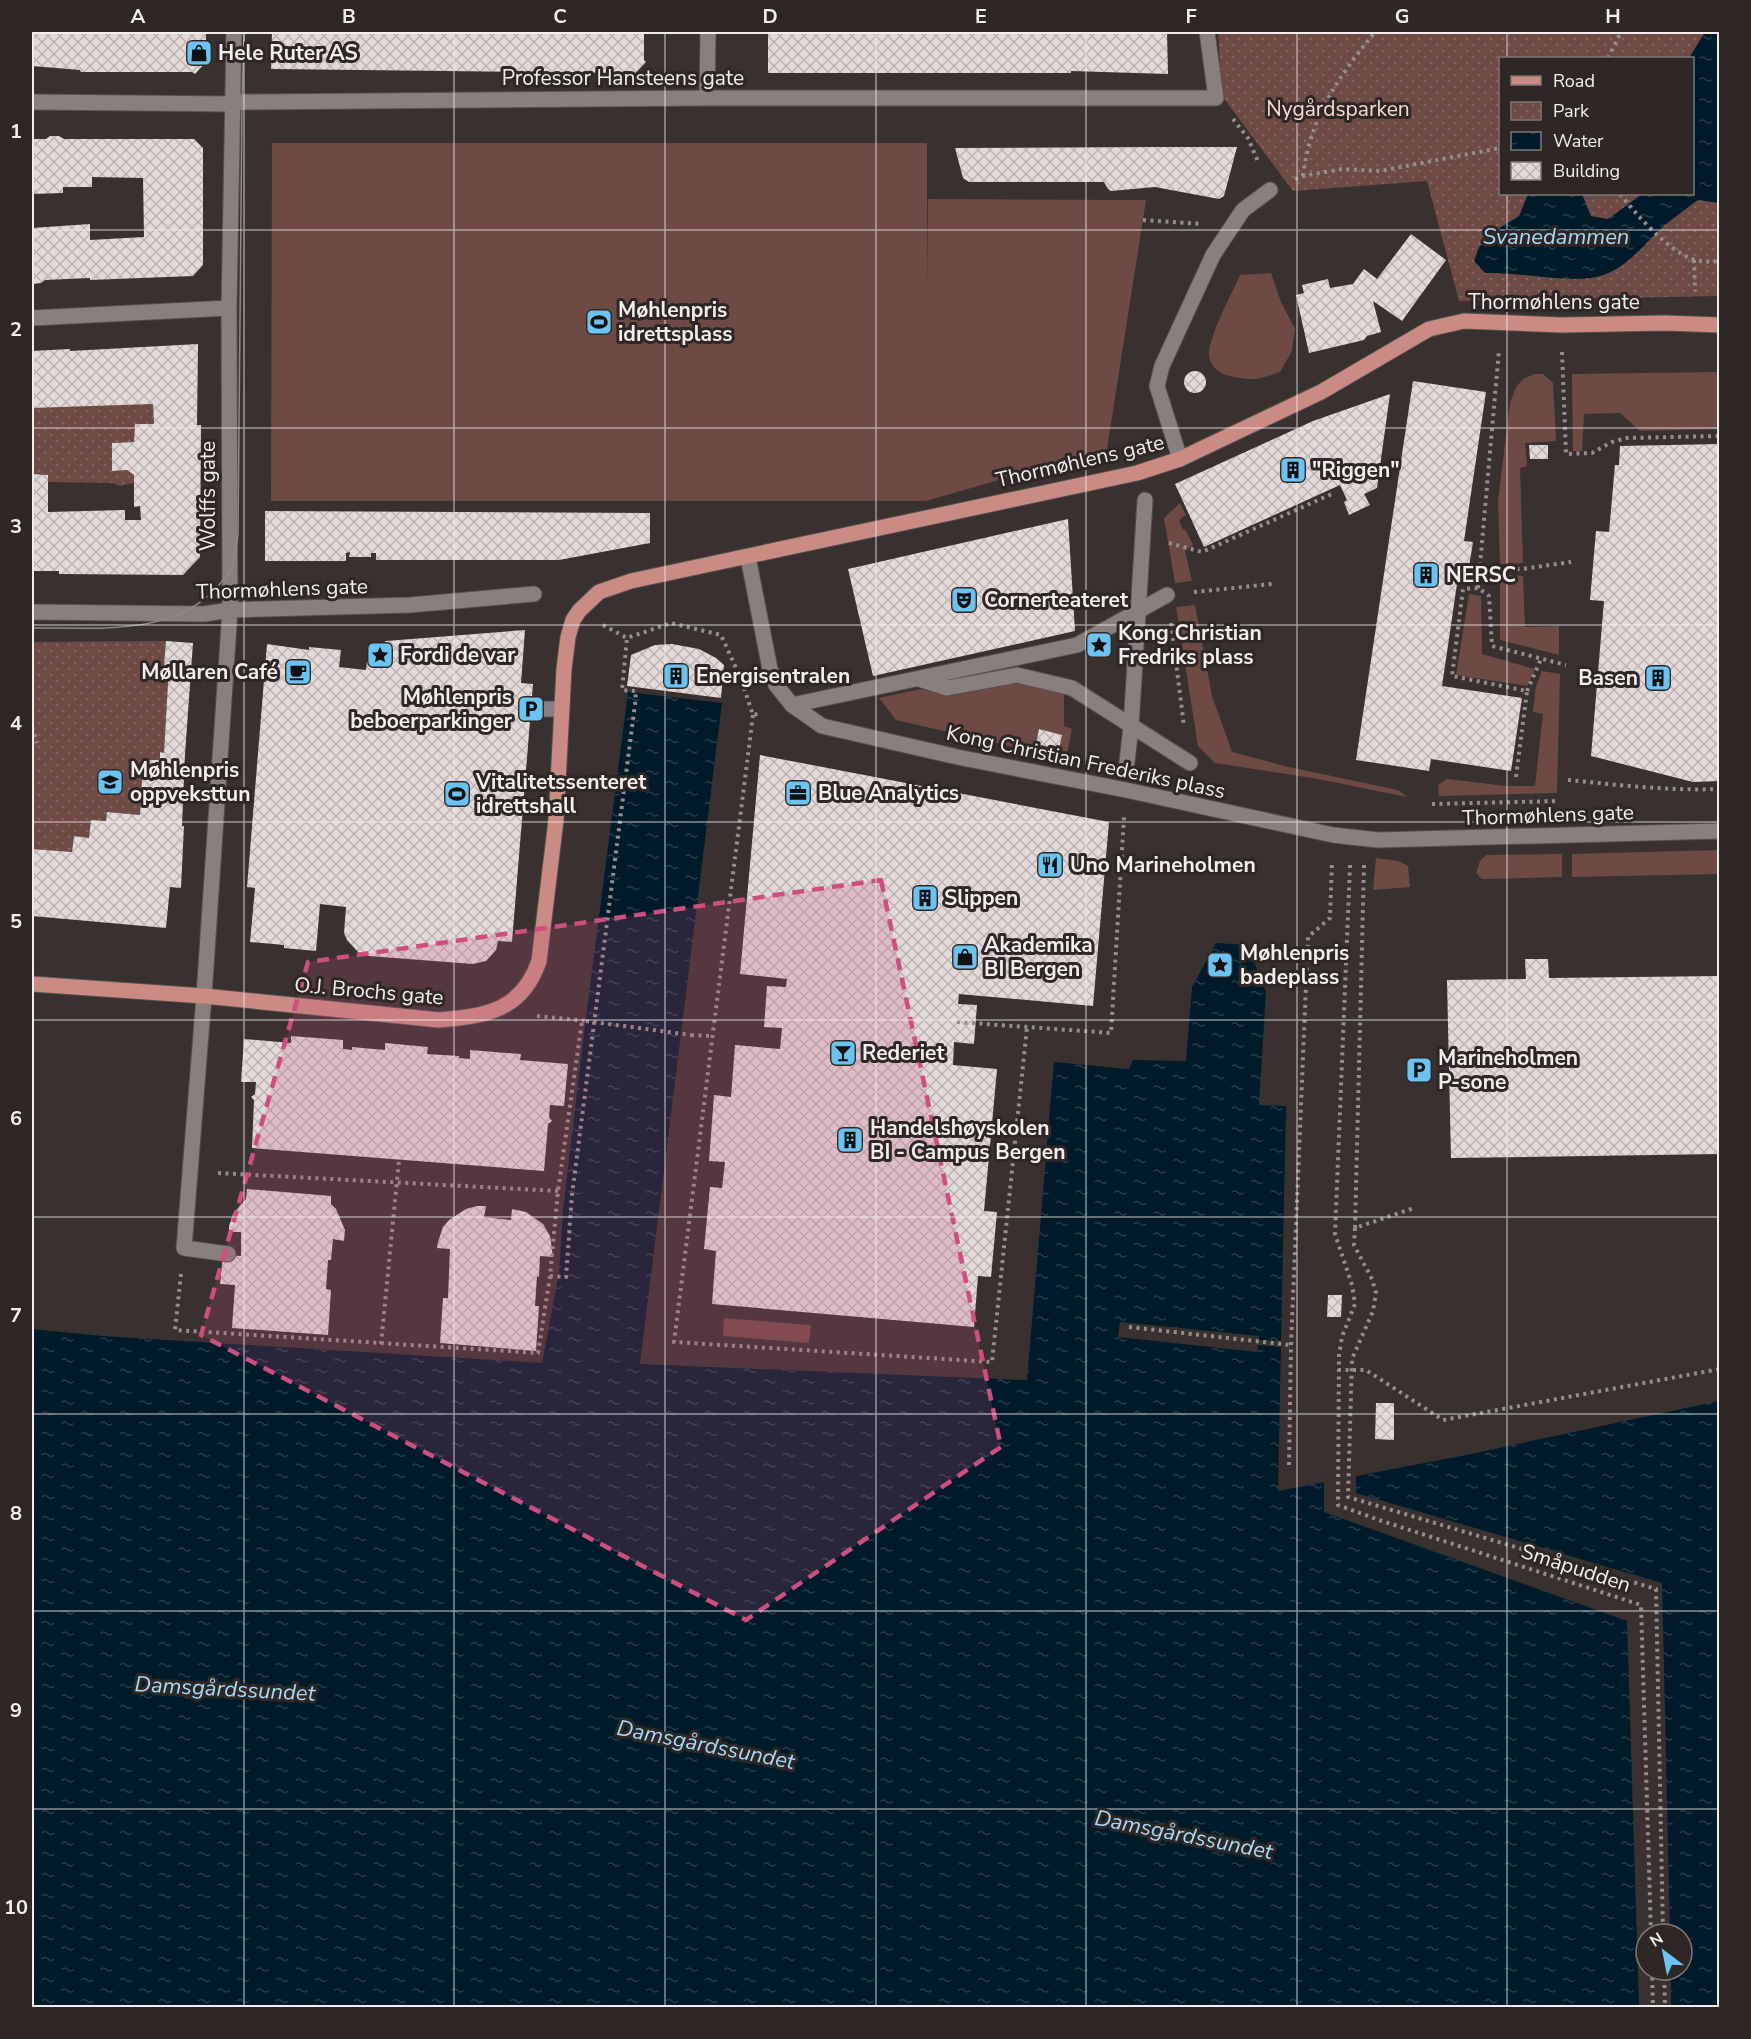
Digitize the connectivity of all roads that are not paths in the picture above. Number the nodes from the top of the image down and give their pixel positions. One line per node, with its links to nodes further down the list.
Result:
1 (234, 32): 6 (street, Wolffs gate)
2 (708, 32): 4 (street)
3 (1207, 32): 4 (street, Professor Hansteens gate)
4 (707, 98): 6 (street, Professor Hansteens gate)
5 (32, 102): 6 (street, Professor Hansteens gate)
6 (232, 104): 8 (street, Wolffs gate)
7 (1270, 190): 11 (street)
8 (229, 308): 9 (street); 16 (street, Wolffs gate)
9 (32, 318)
10 (1719, 325): 11 (main road, Thormøhlens gate)
11 (1180, 459): 13 (main road, Thormøhlens gate)
12 (1145, 500): 19 (street, Kong Christian Frederiks plass)
13 (748, 557): 17 (main road, Thormøhlens gate); 21 (street, Kong Christian Frederiks plass)
14 (534, 594): 16 (street, Thormøhlens gate)
15 (1167, 595): 19 (street, Kong Christian Frederiks plass)
16 (230, 610): 18 (street, Thormøhlens gate); 30 (street, Wolffs gate)
17 (579, 610): 23 (main road, O.J. Brochs gate)
18 (32, 612)
19 (1137, 612): 20 (street, Kong Christian Frederiks plass); 24 (street, Kong Christian Frederiks plass)
20 (919, 679): 21 (street, Kong Christian Frederiks plass); 24 (street, Kong Christian Frederiks plass)
21 (792, 705): 28 (street, Kong Christian Frederiks plass)
22 (531, 709): 23 (street)
23 (562, 710): 30 (main road, O.J. Brochs gate)
24 (1131, 727): 25 (street, Kong Christian Frederiks plass); 26 (street, Kong Christian Frederiks plass)
25 (1190, 764)
26 (1126, 770)
27 (1719, 831): 28 (street, Thormøhlens gate)
28 (1378, 840)
29 (32, 984): 30 (main road, O.J. Brochs gate)
30 (204, 996): 31 (street, Wolffs gate)
31 (228, 1254)

